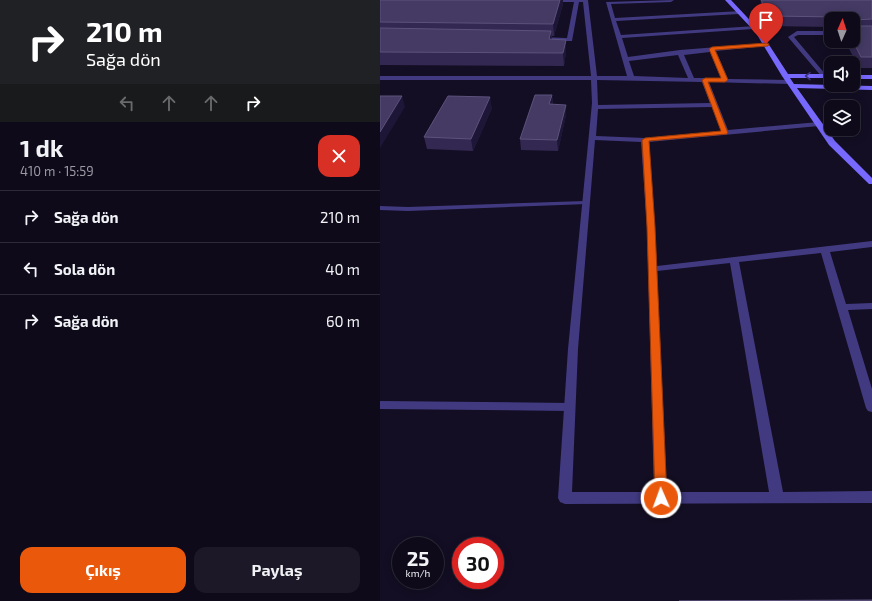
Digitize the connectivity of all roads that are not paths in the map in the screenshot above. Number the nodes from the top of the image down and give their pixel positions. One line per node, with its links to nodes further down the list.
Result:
1 (554, 0): 2 (street)
2 (576, 0): 3 (street); 11 (street)
3 (584, 0): 21 (street)
4 (671, 0): 7 (street)
5 (728, 0): 6 (street)
6 (739, 12): 7 (street); 8 (street)
7 (614, 20): 10 (street)
8 (753, 27): 10 (street); 12 (street)
9 (824, 33): 16 (street)
10 (619, 37): 15 (street)
11 (530, 39)
12 (766, 44): 13 (street); 26 (street)
13 (712, 49): 14 (street); 25 (street)
14 (680, 52): 15 (street); 23 (street)
15 (626, 59): 22 (street)
16 (824, 72)
17 (824, 77): 26 (street, one-way to 26)
18 (860, 77): 19 (street)
19 (872, 77)
20 (380, 78): 21 (street)
21 (594, 78): 22 (street); 29 (street)
22 (631, 78): 23 (street)
23 (692, 80): 24 (street)
24 (705, 80): 25 (street); 28 (street)
25 (725, 80): 26 (street)
26 (789, 81): 27 (street); 30 (street)
27 (872, 88)
28 (714, 105): 29 (street); 31 (street)
29 (594, 107): 32 (street)
30 (819, 124): 31 (street); 34 (street)
31 (725, 133): 33 (street)
32 (591, 138): 33 (street); 35 (street)
33 (645, 140): 40 (street)
34 (871, 179)
35 (585, 203): 36 (lane); 45 (street)
36 (380, 208)
37 (872, 244): 38 (street)
38 (825, 249): 39 (street); 41 (street)
39 (734, 259): 40 (street); 47 (street)
40 (652, 269): 49 (street)
41 (842, 306): 42 (street); 43 (street)
42 (872, 306)
43 (870, 392): 46 (street)
44 (380, 405): 45 (lane)
45 (570, 408): 49 (street)
46 (872, 408)
47 (777, 497): 48 (street); 49 (street)
48 (872, 497)
49 (661, 498)

